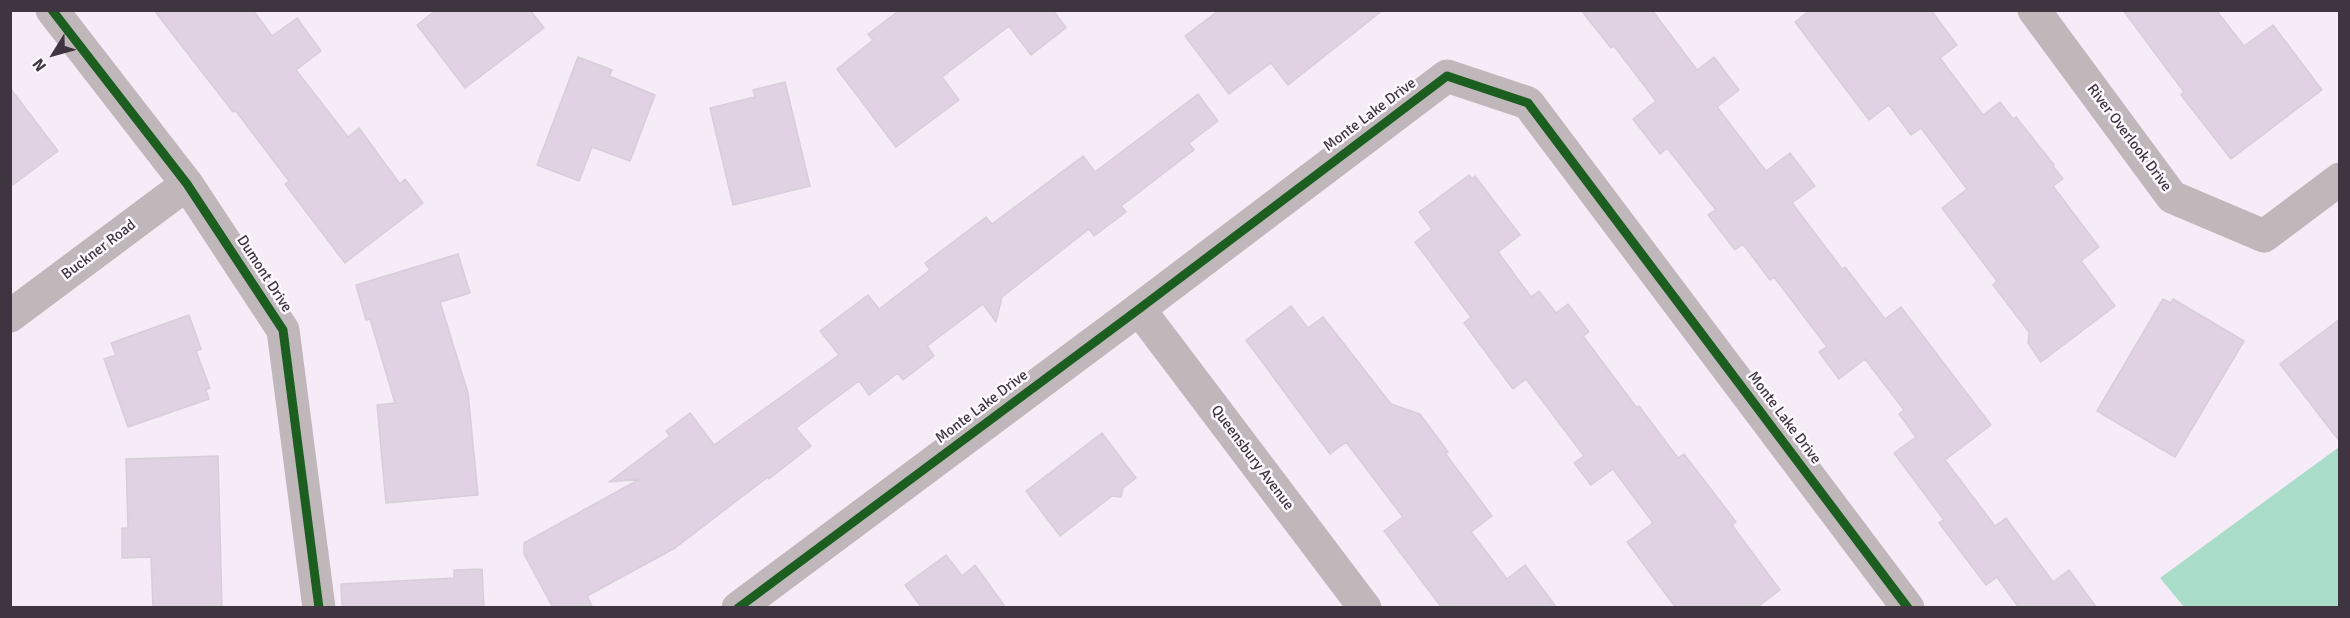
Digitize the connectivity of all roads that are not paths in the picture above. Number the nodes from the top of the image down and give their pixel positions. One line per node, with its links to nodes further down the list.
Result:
1 (52, 10): 4 (street, Dumont Drive)
2 (2034, 10): 3 (street, River Overlook Drive)
3 (2340, 179)
4 (187, 184): 6 (street, Buckner Road); 7 (street, Dumont Drive)
5 (1139, 309): 8 (street, Monte Lake Drive); 9 (street, Queensbury Avenue); 10 (street, Monte Lake Drive)
6 (10, 316)
7 (319, 608)
8 (738, 608)
9 (1365, 608)
10 (1908, 608)

